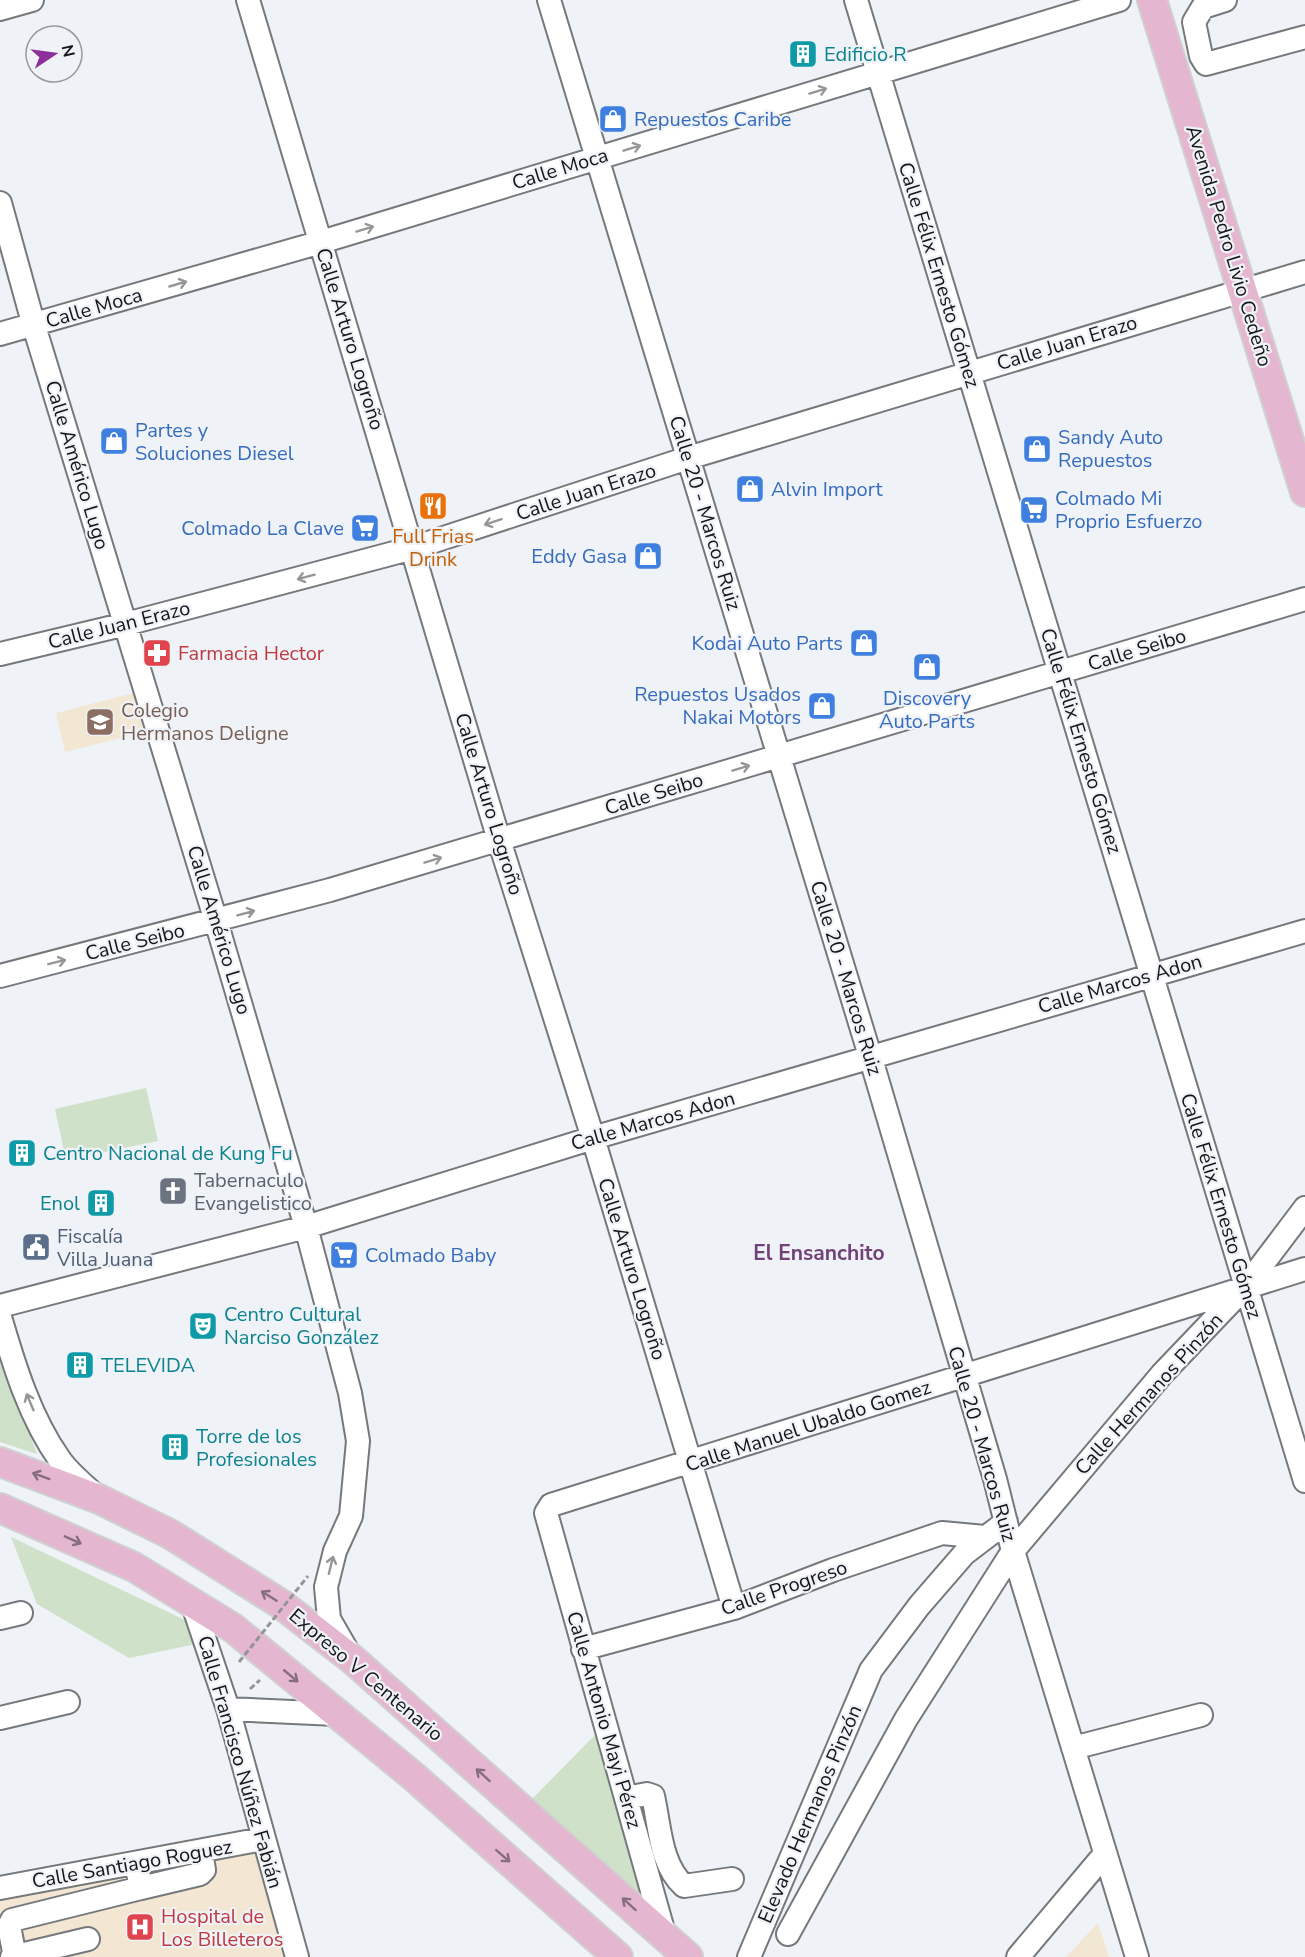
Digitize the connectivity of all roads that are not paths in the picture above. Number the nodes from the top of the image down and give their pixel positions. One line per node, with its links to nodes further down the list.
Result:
1 (32, 0): 8 (street)
2 (248, 0): 13 (street, Calle Arturo Logroño)
3 (549, 0): 11 (street, Calle 20 - Marcos Ruiz)
4 (856, 0): 10 (street, Calle Félix Ernesto Gómez)
5 (1119, 0): 10 (street, Calle Moca)
6 (1152, 0): 15 (main road, Avenida Pedro Livio Cedeño)
7 (1225, 0): 9 (street)
8 (0, 9)
9 (1305, 37)
10 (878, 73): 11 (street, Calle Moca, one-way to 10); 18 (street, Calle Félix Ernesto Gómez)
11 (595, 159): 13 (street, Calle Moca, one-way to 11); 19 (street, Calle 20 - Marcos Ruiz)
12 (0, 203): 16 (street, Calle Américo Lugo)
13 (321, 242): 16 (street, Calle Moca, one-way to 13); 21 (street, Calle Arturo Logroño)
14 (1305, 272): 15 (street, Calle Juan Erazo)
15 (1242, 291): 18 (street, Calle Juan Erazo); 20 (main road, Avenida Pedro Livio Cedeño)
16 (34, 326): 17 (street, Calle Moca); 23 (street, Calle Américo Lugo)
17 (0, 334)
18 (969, 373): 19 (street, Calle Juan Erazo); 25 (street, Calle Félix Ernesto Gómez)
19 (688, 458): 21 (street, Calle Juan Erazo, one-way to 21); 26 (street, Calle 20 - Marcos Ruiz)
20 (1305, 492)
21 (413, 548): 23 (street, Calle Juan Erazo, one-way to 23); 27 (street, Calle Arturo Logroño)
22 (1305, 600): 25 (street, Calle Seibo)
23 (126, 624): 24 (street, Calle Juan Erazo); 28 (street, Calle Américo Lugo)
24 (0, 654)
25 (1060, 673): 26 (street, Calle Seibo); 30 (street, Calle Félix Ernesto Gómez)
26 (778, 757): 27 (street, Calle Seibo, one-way to 26); 32 (street, Calle 20 - Marcos Ruiz)
27 (499, 840): 28 (street, Calle Seibo, one-way to 27); 33 (street, Calle Arturo Logroño)
28 (216, 921): 31 (street, Calle Seibo, one-way to 28); 35 (street, Calle Américo Lugo)
29 (1305, 931): 30 (street, Calle Marcos Adon)
30 (1151, 974): 32 (street, Calle Marcos Adon); 37 (street, Calle Félix Ernesto Gómez)
31 (0, 976)
32 (871, 1059): 33 (street, Calle Marcos Adon); 40 (street, Calle 20 - Marcos Ruiz)
33 (593, 1138): 35 (street, Calle Marcos Adon); 42 (street, Calle Arturo Logroño)
34 (1305, 1208): 37 (street, Calle Hermanos Pinzón)
35 (306, 1227): 38 (street, Calle Marcos Adon); 53 (street, Calle Américo Lugo, one-way to 35)
36 (1305, 1269): 37 (street, Calle Manuel Ubaldo Gomez)
37 (1246, 1286): 40 (street, Calle Manuel Ubaldo Gomez); 43 (street, Calle Félix Ernesto Gómez); 49 (street, Calle Hermanos Pinzón)
38 (0, 1306)
39 (0, 1317): 44 (street, one-way to 39)
40 (964, 1377): 42 (street, Calle Manuel Ubaldo Gomez); 47 (street, Calle 20 - Marcos Ruiz)
41 (0, 1462): 44 (main road, Expreso V Centenario, one-way to 41)
42 (691, 1464): 45 (street, Calle Manuel Ubaldo Gomez); 51 (street, Calle Arturo Logroño)
43 (1305, 1481)
44 (99, 1499): 53 (main road, Expreso V Centenario, one-way to 44)
45 (551, 1505): 52 (street, Calle Antonio Mayi Pérez)
46 (0, 1508): 50 (main road, one-way to 50)
47 (1006, 1522): 48 (street); 49 (street, Calle 20 - Marcos Ruiz)
48 (985, 1537): 51 (street, Calle Progreso); 75 (street, Elevado Hermanos Pinzón)
49 (1012, 1551): 59 (street, Calle 20 - Marcos Ruiz); 68 (street, Calle Hermanos Pinzón)
50 (192, 1602): 55 (street, Calle Francisco Núñez Fabián); 56 (main road, one-way to 56)
51 (734, 1608): 52 (street, Calle Progreso)
52 (583, 1649): 60 (street, Calle Antonio Mayi Pérez)
53 (352, 1659): 69 (main road, Expreso V Centenario, one-way to 53)
54 (68, 1702): 58 (street)
55 (228, 1709): 56 (street); 61 (street, Calle Francisco Núñez Fabián)
56 (336, 1714): 73 (main road, one-way to 73)
57 (1201, 1714): 59 (street)
58 (0, 1718)
59 (1073, 1748): 63 (street, Calle 20 - Marcos Ruiz)
60 (627, 1798): 65 (street); 69 (street, Calle Antonio Mayi Pérez)
61 (263, 1839): 62 (street, Calle Santiago Roguez); 72 (street, Calle Francisco Núñez Fabián)
62 (201, 1851): 64 (street, Calle Santiago Roguez); 66 (street)
63 (1104, 1855): 76 (street); 77 (street, Calle 20 - Marcos Ruiz)
64 (136, 1863): 66 (street); 67 (street, Calle Santiago Roguez)
65 (732, 1879)
66 (141, 1887): 71 (street)
67 (0, 1888)
68 (788, 1934)
69 (665, 1937): 74 (main road, Expreso V Centenario)
70 (88, 1939): 71 (street)
71 (14, 1957)
72 (297, 1957)
73 (618, 1957)
74 (688, 1957)
75 (749, 1957)
76 (1018, 1957)
77 (1137, 1957)

